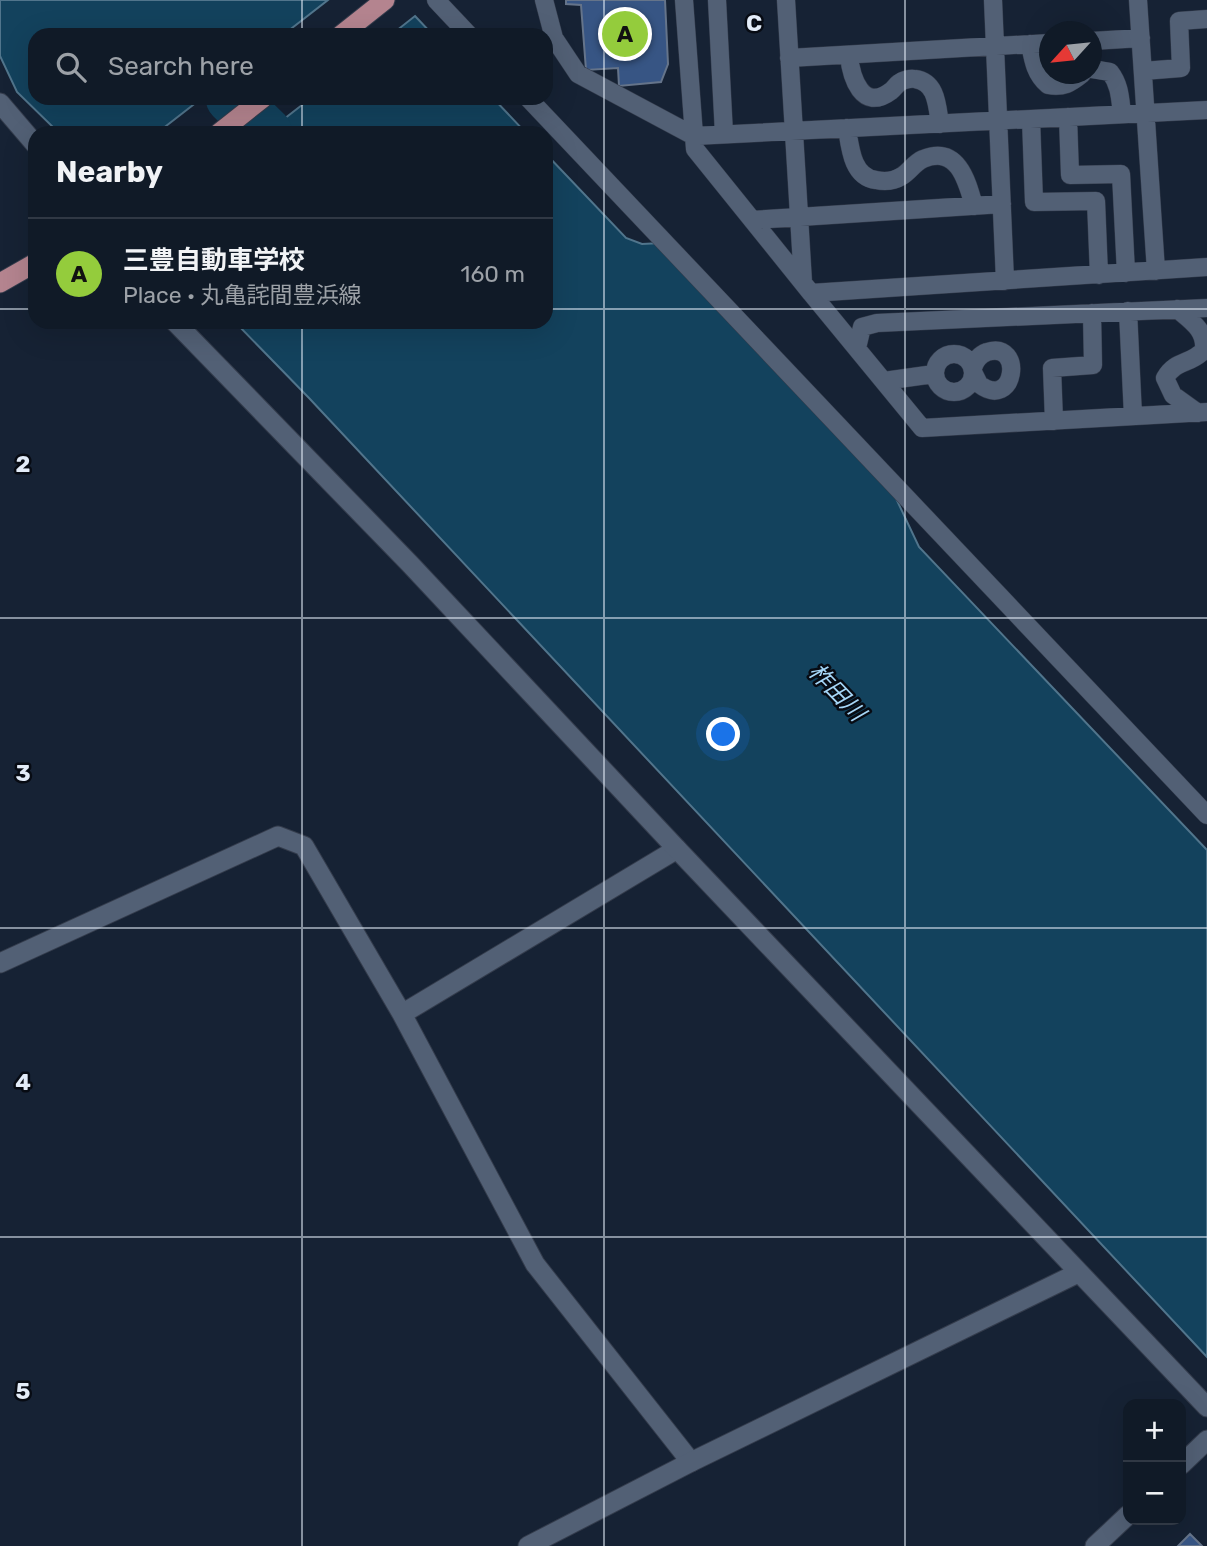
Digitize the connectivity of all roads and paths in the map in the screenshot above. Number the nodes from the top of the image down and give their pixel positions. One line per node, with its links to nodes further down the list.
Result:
1 (385, 0): 10 (main road)
2 (436, 0): 11 (lane)
3 (544, 0): 12 (lane)
4 (684, 0): 41 (lane)
5 (717, 0): 39 (lane)
6 (786, 0): 20 (lane)
7 (993, 0): 18 (lane)
8 (1138, 0): 14 (lane)
9 (1207, 19): 22 (lane)
10 (350, 28)
11 (462, 28)
12 (551, 28)
13 (553, 34): 41 (lane)
14 (1140, 38): 15 (lane); 22 (lane)
15 (1102, 40)
16 (1030, 44): 17 (lane); 18 (lane); 23 (lane)
17 (1039, 44)
18 (995, 46): 19 (lane); 34 (lane)
19 (849, 55): 20 (lane); 35 (lane)
20 (789, 58): 38 (lane)
21 (1102, 71): 31 (lane)
22 (1143, 71): 30 (lane)
23 (1039, 74)
24 (1047, 84): 25 (lane)
25 (1068, 84)
26 (0, 103): 40 (street)
27 (254, 105): 36 (main road)
28 (535, 105): 68 (lane)
29 (1207, 110): 30 (lane)
30 (1146, 113): 31 (lane); 48 (lane)
31 (1122, 114): 32 (lane)
32 (1068, 117): 33 (lane); 49 (lane)
33 (1031, 119): 34 (lane); 50 (lane)
34 (999, 121): 35 (lane); 42 (lane)
35 (940, 124): 37 (lane)
36 (228, 126)
37 (847, 128): 38 (lane); 43 (lane)
38 (792, 131): 39 (lane); 44 (lane)
39 (724, 134): 41 (lane)
40 (28, 136)
41 (694, 136): 45 (lane)
42 (1002, 204): 43 (lane); 51 (lane)
43 (974, 206): 44 (lane)
44 (800, 217): 45 (lane); 53 (lane)
45 (752, 220): 53 (lane)
46 (28, 267): 52 (main road)
47 (1207, 267): 48 (lane)
48 (1156, 271): 49 (lane)
49 (1126, 273): 50 (lane)
50 (1099, 275): 51 (lane)
51 (1005, 281): 53 (lane)
52 (0, 283)
53 (807, 287): 59 (lane)
54 (1207, 308): 55 (lane)
55 (1177, 309): 56 (lane); 64 (lane)
56 (1128, 312): 57 (lane); 65 (lane)
57 (1092, 313): 59 (lane); 66 (lane)
58 (182, 329): 69 (street)
59 (857, 348): 62 (lane)
60 (974, 371): 61 (lane); 61 (lane); 63 (lane); 63 (lane)
61 (934, 374): 62 (lane)
62 (884, 381): 67 (lane)
63 (993, 390): 67 (lane)
64 (1202, 412): 65 (lane)
65 (1133, 416): 66 (lane)
66 (1054, 421): 67 (lane)
67 (994, 423)
68 (1207, 815)
69 (677, 849): 71 (street); 72 (street)
70 (0, 963): 71 (street)
71 (402, 1014): 75 (street)
72 (1078, 1273): 73 (street); 75 (street)
73 (1207, 1407)
74 (1207, 1440): 76 (street)
75 (691, 1462): 78 (street)
76 (1184, 1462)
77 (1123, 1520): 79 (street)
78 (528, 1546)
79 (1095, 1546)

